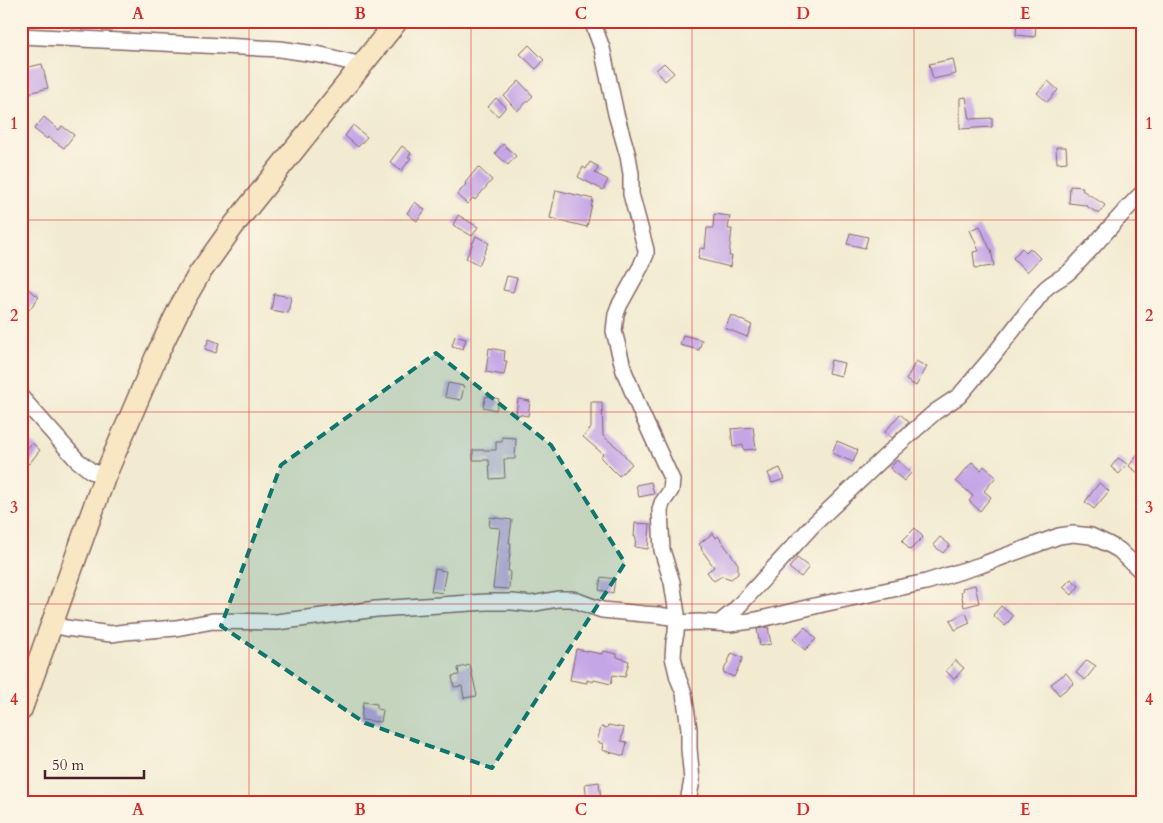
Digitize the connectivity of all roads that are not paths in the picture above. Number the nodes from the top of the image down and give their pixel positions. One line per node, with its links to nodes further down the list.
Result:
1 (397, 21): 4 (street)
2 (592, 21): 9 (street)
3 (21, 36): 4 (street)
4 (362, 65): 7 (street)
5 (1142, 193): 10 (street)
6 (21, 398): 7 (street)
7 (105, 476): 11 (street)
8 (1142, 572): 10 (street)
9 (677, 621): 10 (street); 11 (street); 13 (street)
10 (719, 623)
11 (52, 625): 12 (street)
12 (21, 710)
13 (688, 802)

